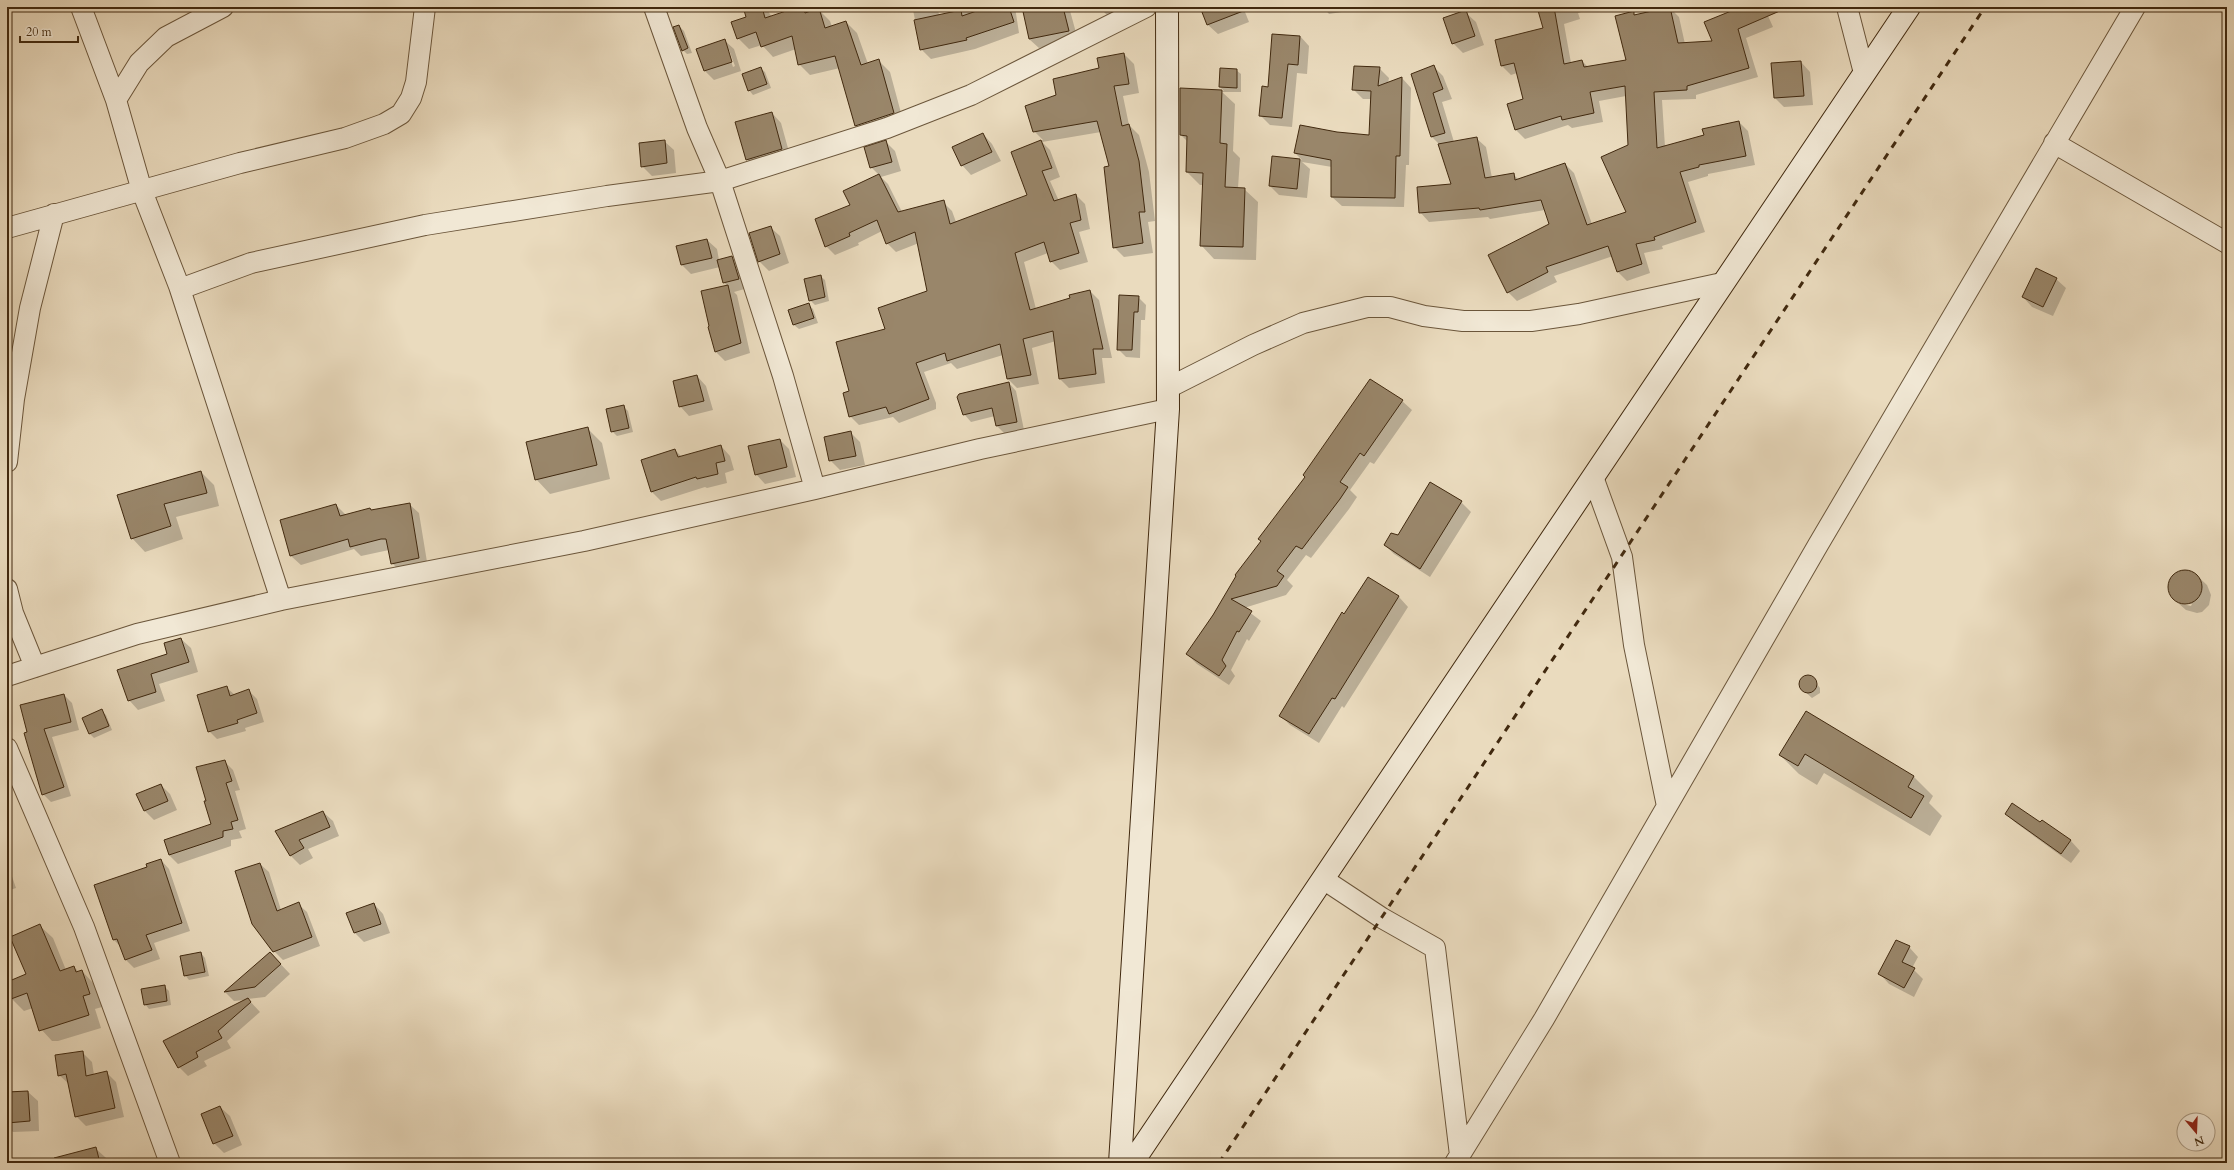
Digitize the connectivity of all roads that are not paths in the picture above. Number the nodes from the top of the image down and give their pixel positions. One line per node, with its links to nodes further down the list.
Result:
1 (81, 7): 11 (street)
2 (223, 7): 11 (street)
3 (425, 7): 14 (street)
4 (654, 7): 13 (street)
5 (1146, 7): 13 (street)
6 (1167, 7): 20 (street)
7 (1847, 7): 10 (street)
8 (1909, 7): 10 (street)
9 (2135, 7): 12 (street)
10 (1864, 73): 18 (street)
11 (116, 100): 14 (street)
12 (2054, 143): 17 (street); 29 (street)
13 (720, 181): 19 (street); 23 (street)
14 (142, 191): 15 (street); 19 (street)
15 (54, 214): 16 (street); 21 (street)
16 (7, 228)
17 (2227, 243)
18 (1722, 283): 20 (street); 22 (street)
19 (180, 289): 25 (street)
20 (1168, 398): 23 (street); 33 (street)
21 (7, 462)
22 (1593, 477): 29 (street); 30 (street)
23 (816, 489): 25 (street)
24 (7, 589): 26 (street)
25 (281, 600): 26 (street)
26 (35, 666): 27 (street)
27 (7, 676)
28 (7, 748): 32 (street)
29 (1667, 806): 31 (street)
30 (1323, 879): 31 (street); 34 (street)
31 (1458, 1159)
32 (170, 1163)
33 (1120, 1163)
34 (1132, 1163)

